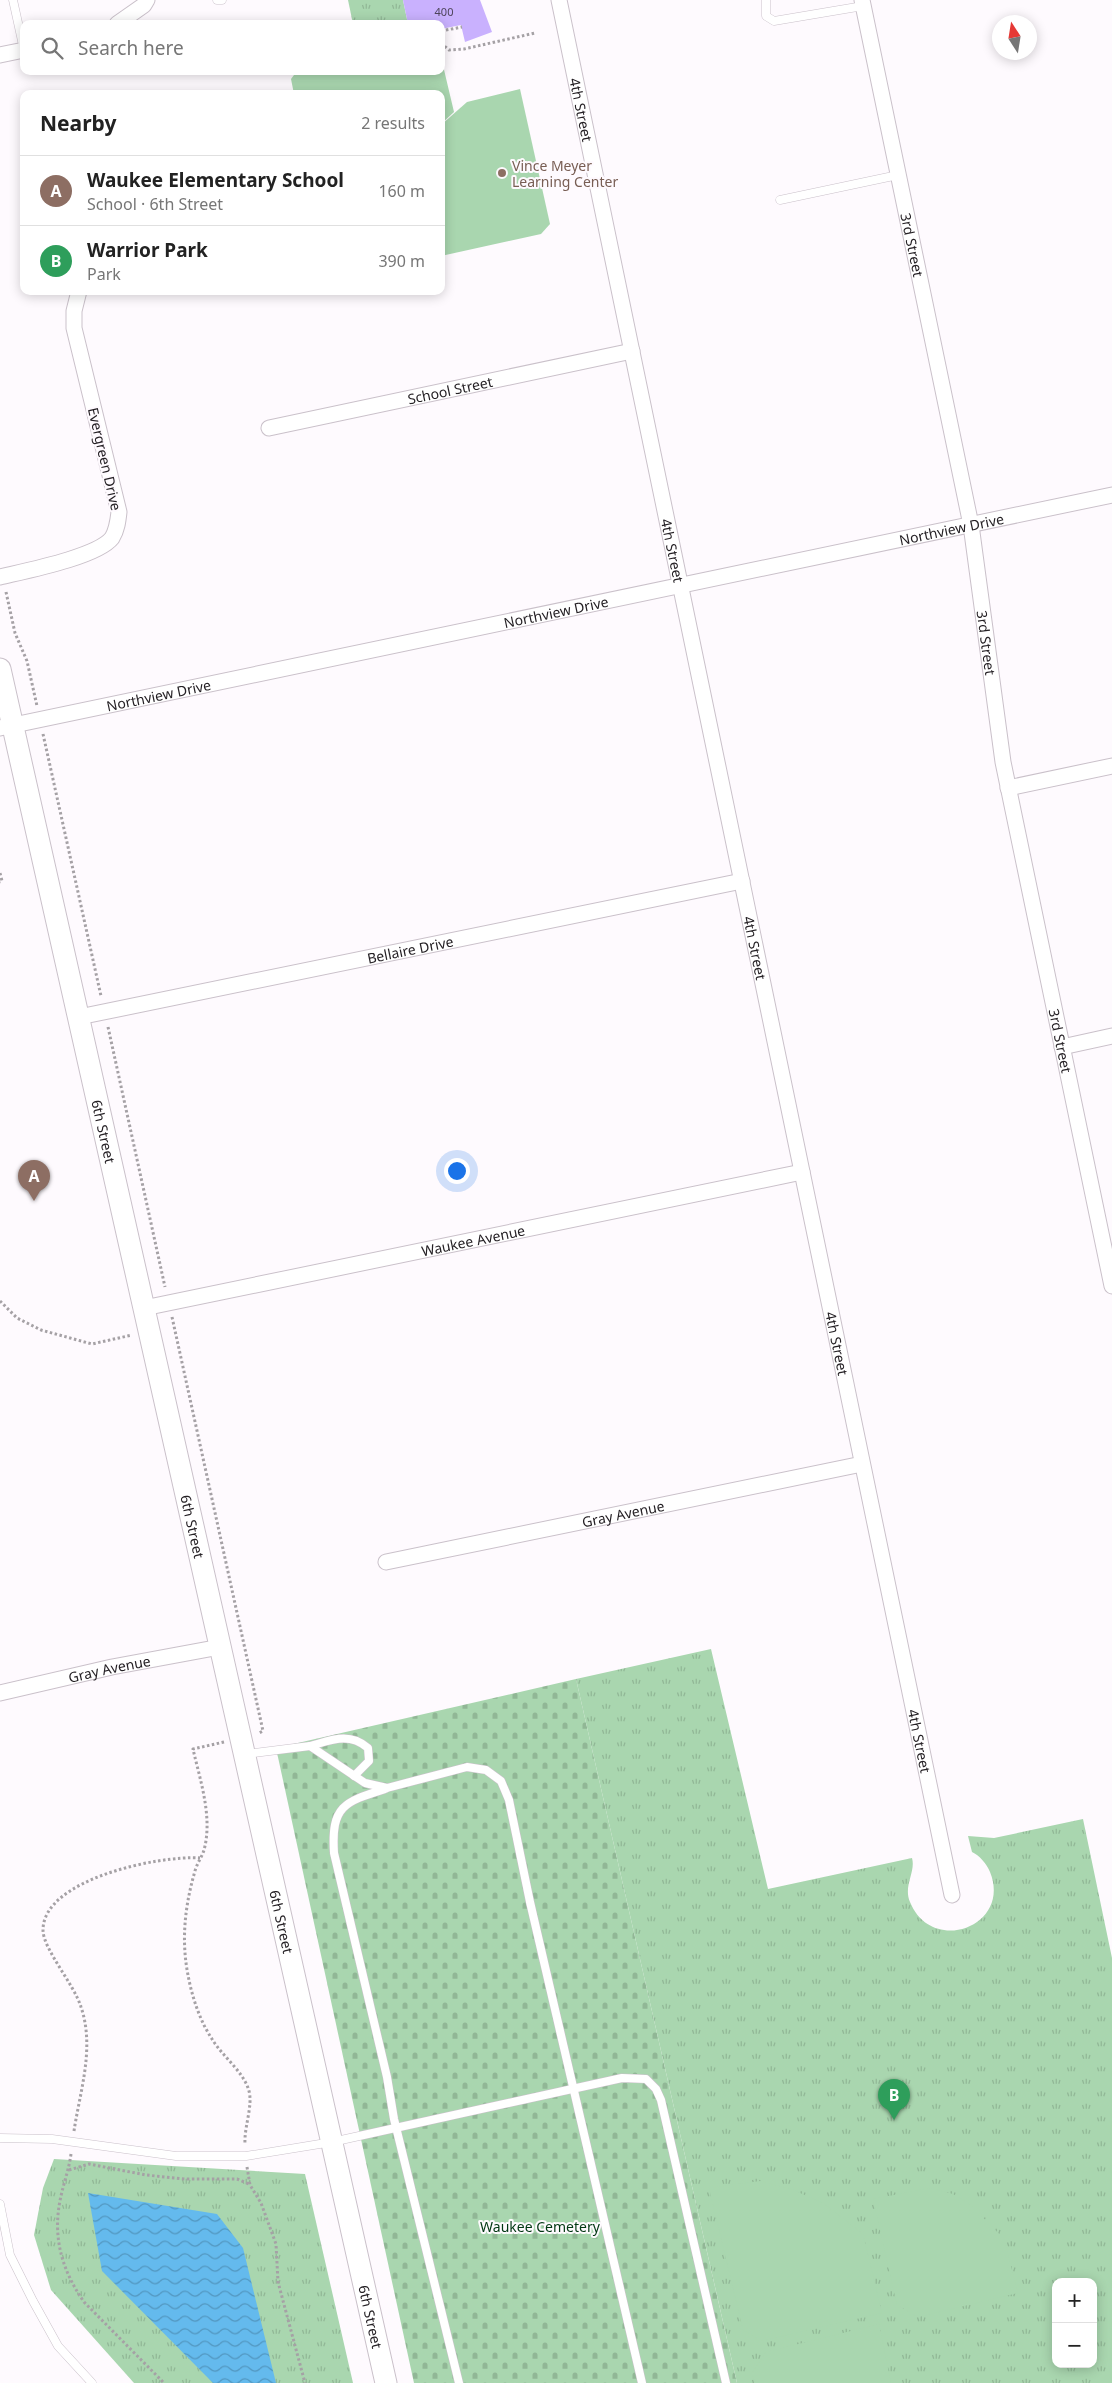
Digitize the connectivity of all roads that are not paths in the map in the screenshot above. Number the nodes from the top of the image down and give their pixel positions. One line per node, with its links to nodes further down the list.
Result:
1 (13, 0): 9 (lane)
2 (218, 0): 3 (lane)
3 (222, 0)
4 (559, 0): 15 (street, 4th Street)
5 (766, 0): 7 (lane)
6 (146, 2): 8 (street)
7 (863, 3): 12 (street, 3rd Street)
8 (122, 20)
9 (20, 32)
10 (20, 51): 11 (street)
11 (0, 55)
12 (898, 175): 13 (lane); 18 (street, 3rd Street)
13 (780, 200)
14 (77, 295): 19 (street, Evergreen Drive)
15 (632, 351): 16 (street, School Street); 20 (street, 4th Street)
16 (269, 428)
17 (1112, 495): 18 (street, Northview Drive)
18 (971, 525): 20 (street, Northview Drive); 24 (street, 3rd Street)
19 (1, 577)
20 (681, 586): 22 (street, Northview Drive); 25 (street, 4th Street)
21 (0, 669): 22 (main road, 6th Street)
22 (6, 726): 26 (main road, 6th Street)
23 (1112, 766): 24 (street)
24 (1008, 788): 28 (street, 3rd Street)
25 (742, 880): 26 (street, Bellaire Drive); 29 (street, 4th Street)
26 (78, 1017): 31 (main road, 6th Street)
27 (1112, 1036): 28 (street)
28 (1062, 1047): 30 (street, 3rd Street)
29 (802, 1172): 31 (street, Waukee Avenue); 32 (street, 4th Street)
30 (1112, 1286)
31 (144, 1308): 34 (main road, 6th Street)
32 (862, 1464): 33 (street, Gray Avenue); 40 (street, 4th Street)
33 (386, 1562)
34 (220, 1647): 35 (street, Gray Avenue); 37 (main road, 6th Street)
35 (0, 1693)
36 (310, 1746): 37 (lane); 38 (lane); 38 (lane)
37 (244, 1754): 44 (main road, 6th Street)
38 (354, 1776): 39 (lane)
39 (387, 1788): 41 (lane); 42 (lane)
40 (952, 1896)
41 (573, 2089): 42 (lane); 49 (lane); 50 (lane)
42 (396, 2128): 44 (lane); 48 (lane)
43 (0, 2138): 44 (lane)
44 (332, 2142): 47 (main road, 6th Street)
45 (0, 2204): 46 (lane)
46 (92, 2383)
47 (386, 2383)
48 (459, 2383)
49 (642, 2383)
50 (726, 2383)

